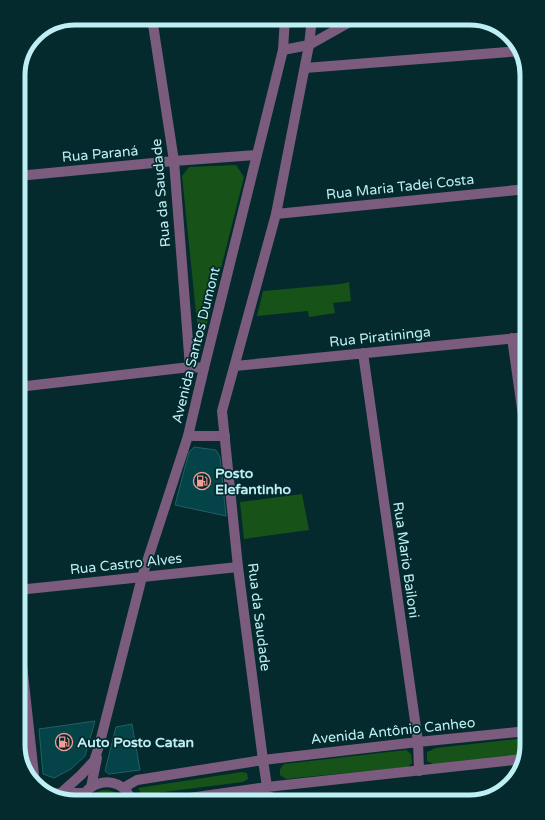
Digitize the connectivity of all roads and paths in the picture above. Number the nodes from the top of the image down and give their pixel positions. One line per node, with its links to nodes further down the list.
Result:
1 (153, 25): 10 (street, Rua da Saudade)
2 (284, 25): 6 (street, Avenida Santos Dumont)
3 (311, 25): 5 (street)
4 (345, 25): 5 (street)
5 (309, 45): 6 (street); 8 (street)
6 (282, 50): 9 (street, Avenida Santos Dumont)
7 (514, 52): 8 (street)
8 (304, 68): 13 (street)
9 (257, 155): 10 (street, Rua Paraná); 19 (street, Avenida Santos Dumont)
10 (174, 161): 11 (street, Rua Paraná); 17 (street, Rua da Saudade)
11 (25, 175)
12 (520, 190): 13 (street, Rua Maria Tadei Costa)
13 (276, 214): 18 (street)
14 (520, 337): 15 (street, Rua Piratininga)
15 (512, 338): 16 (street, Rua Piratininga); 21 (street)
16 (363, 353): 18 (street, Rua Piratininga); 29 (street, Rua Mario Bailoni)
17 (190, 366): 19 (street); 20 (street)
18 (235, 366): 23 (street)
19 (204, 368): 22 (street, Avenida Santos Dumont)
20 (25, 386)
21 (520, 395)
22 (188, 436): 23 (street, Avenida Santos Dumont); 25 (street)
23 (224, 436): 24 (street, Rua da Saudade)
24 (238, 567): 25 (street, Rua Castro Alves); 31 (street, Rua da Saudade)
25 (142, 577): 26 (street, Rua Castro Alves); 30 (street)
26 (25, 589)
27 (25, 692): 34 (street)
28 (520, 732): 29 (street, Avenida Antônio Canheo)
29 (418, 742): 31 (street, Avenida Antônio Canheo); 33 (street, Rua Mario Bailoni)
30 (99, 746): 37 (street); 39 (street)
31 (262, 760): 35 (street, Rua da Saudade); 36 (street, Avenida Antônio Canheo)
32 (517, 761): 33 (street)
33 (419, 771): 35 (street)
34 (34, 774)
35 (267, 787): 41 (street); 42 (street, Rua da Saudade)
36 (123, 788): 39 (street); 40 (street)
37 (61, 793)
38 (62, 793): 39 (street)
39 (86, 794)
40 (130, 795)
41 (211, 795)
42 (268, 795)

